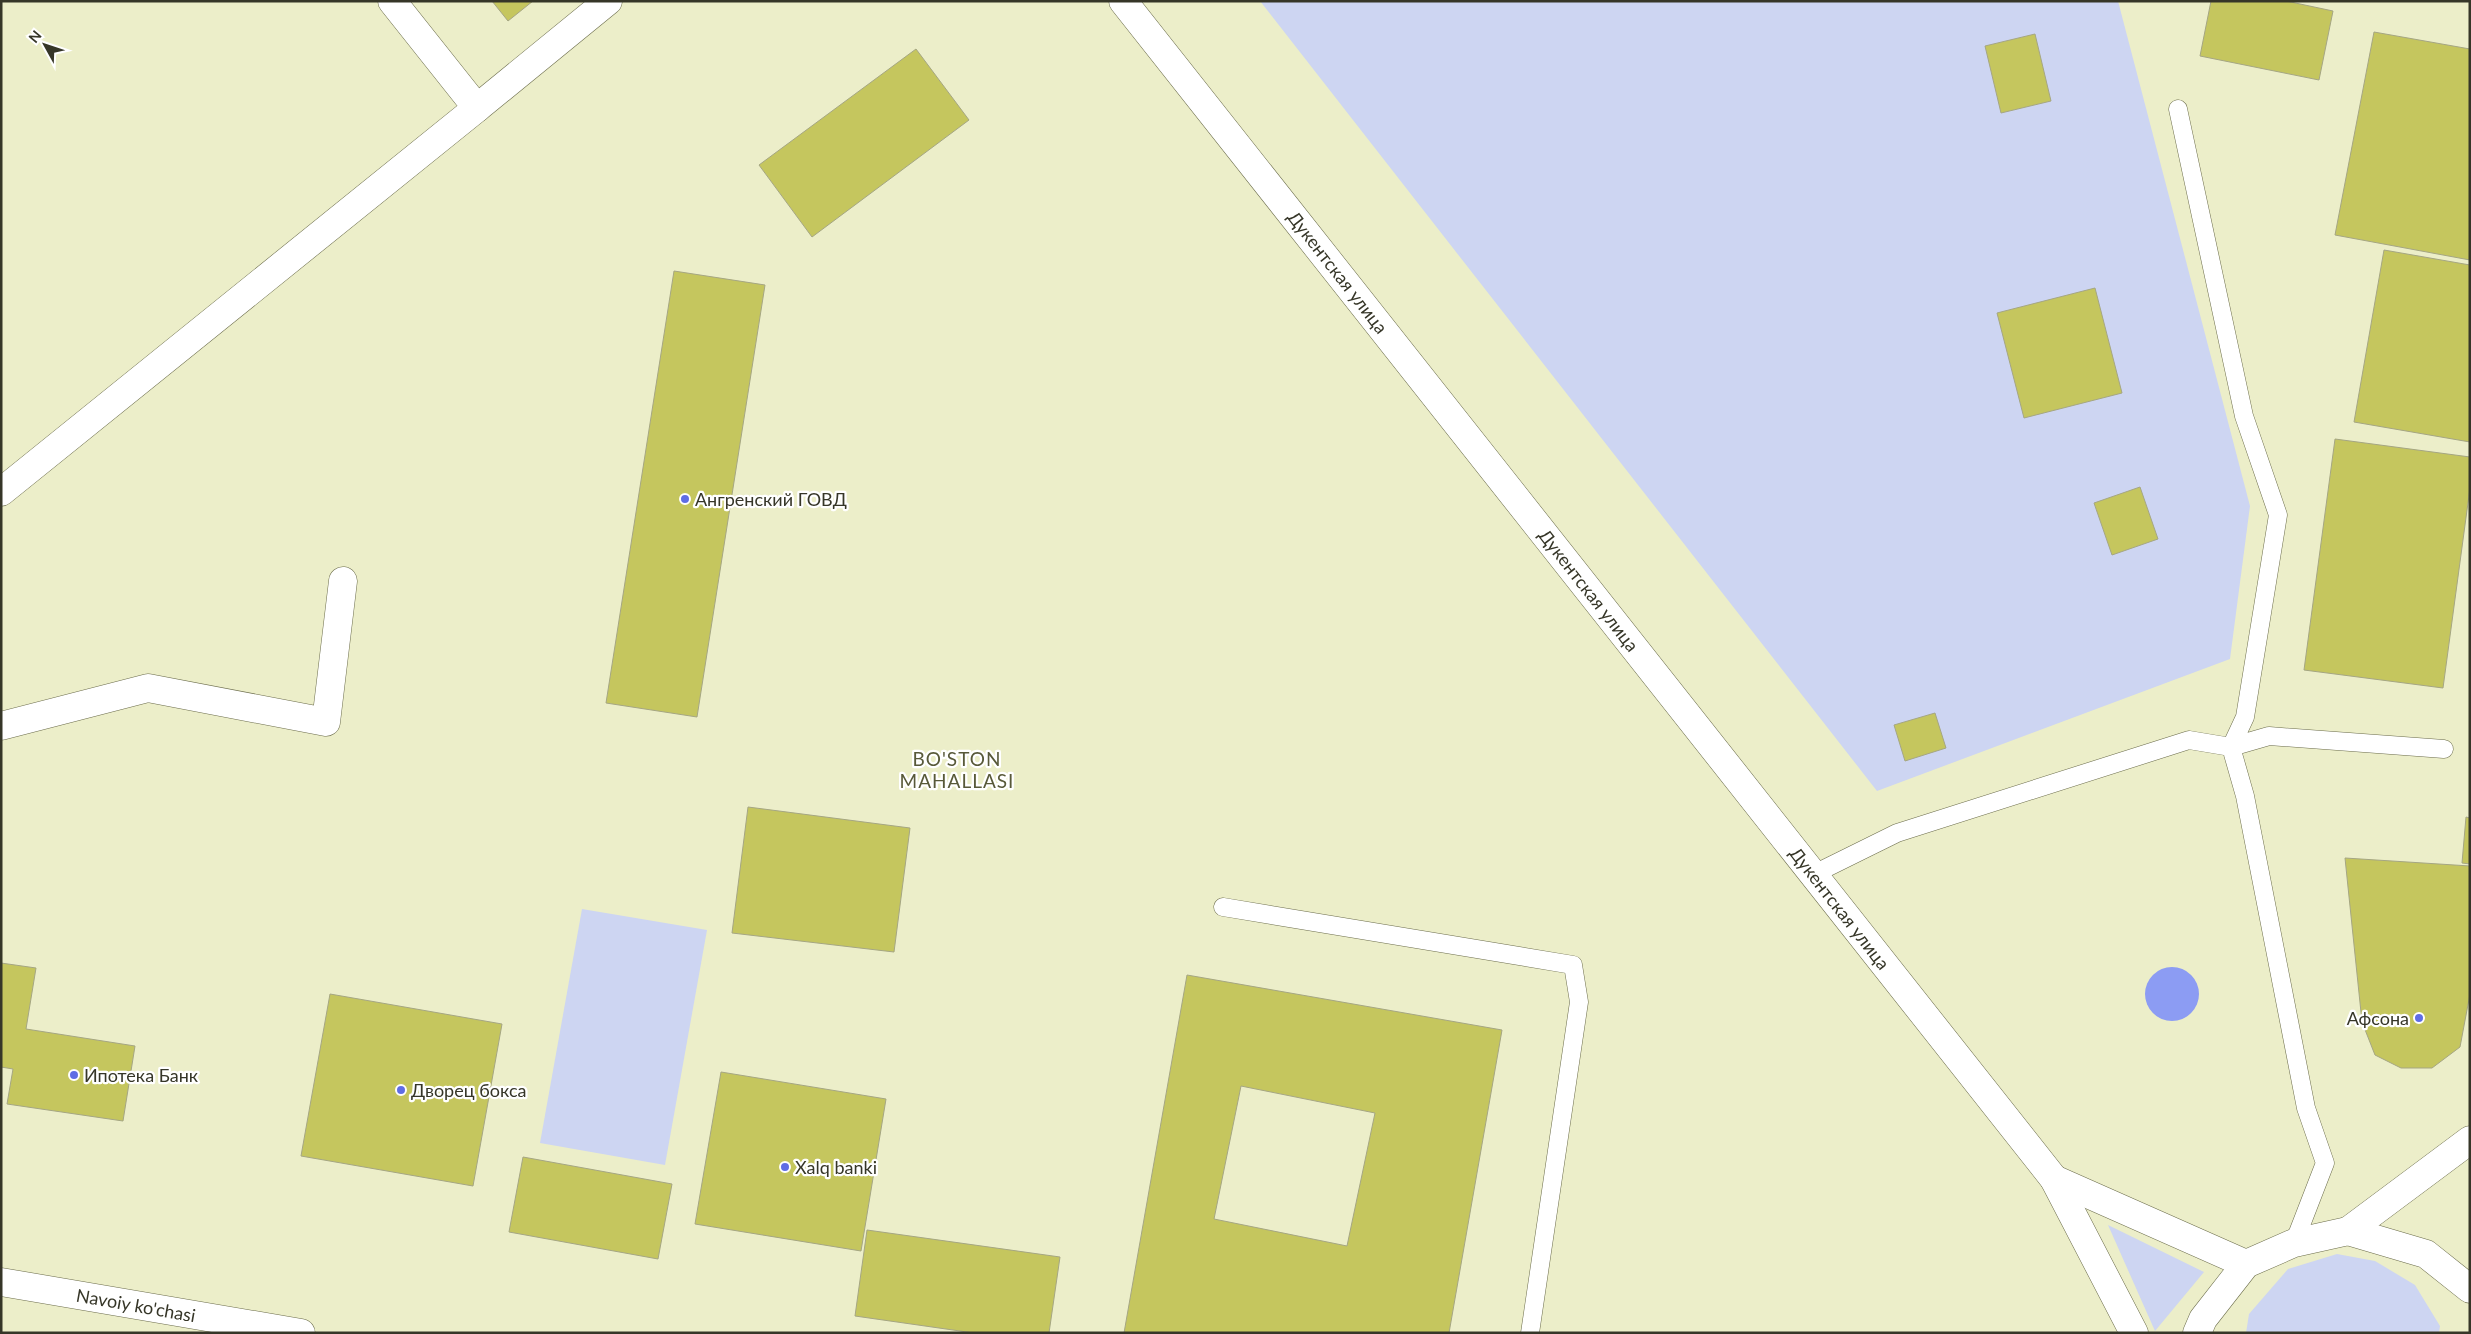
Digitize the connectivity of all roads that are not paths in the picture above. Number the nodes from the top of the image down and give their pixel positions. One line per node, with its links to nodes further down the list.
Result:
1 (392, 1): 4 (main road)
2 (608, 1): 4 (main road)
3 (1123, 1): 11 (main road, Дукентская улица)
4 (477, 108): 6 (main road)
5 (2178, 109): 9 (lane)
6 (1, 492)
7 (344, 581): 8 (main road)
8 (1, 726)
9 (2231, 747): 10 (lane); 11 (lane); 16 (lane)
10 (2444, 749)
11 (1814, 874): 14 (main road, Дукентская улица)
12 (1223, 908): 22 (lane)
13 (2470, 1140): 15 (main road)
14 (2054, 1179): 17 (main road); 23 (main road, Дукентская улица)
15 (2348, 1231): 16 (main road); 19 (main road)
16 (2294, 1243): 17 (main road)
17 (2246, 1264): 24 (main road)
18 (1, 1282): 20 (main road, Navoiy ko'chasi)
19 (2470, 1290)
20 (247, 1328): 21 (main road, Navoiy ko'chasi)
21 (301, 1333)
22 (1530, 1333)
23 (2134, 1333)
24 (2197, 1333)

